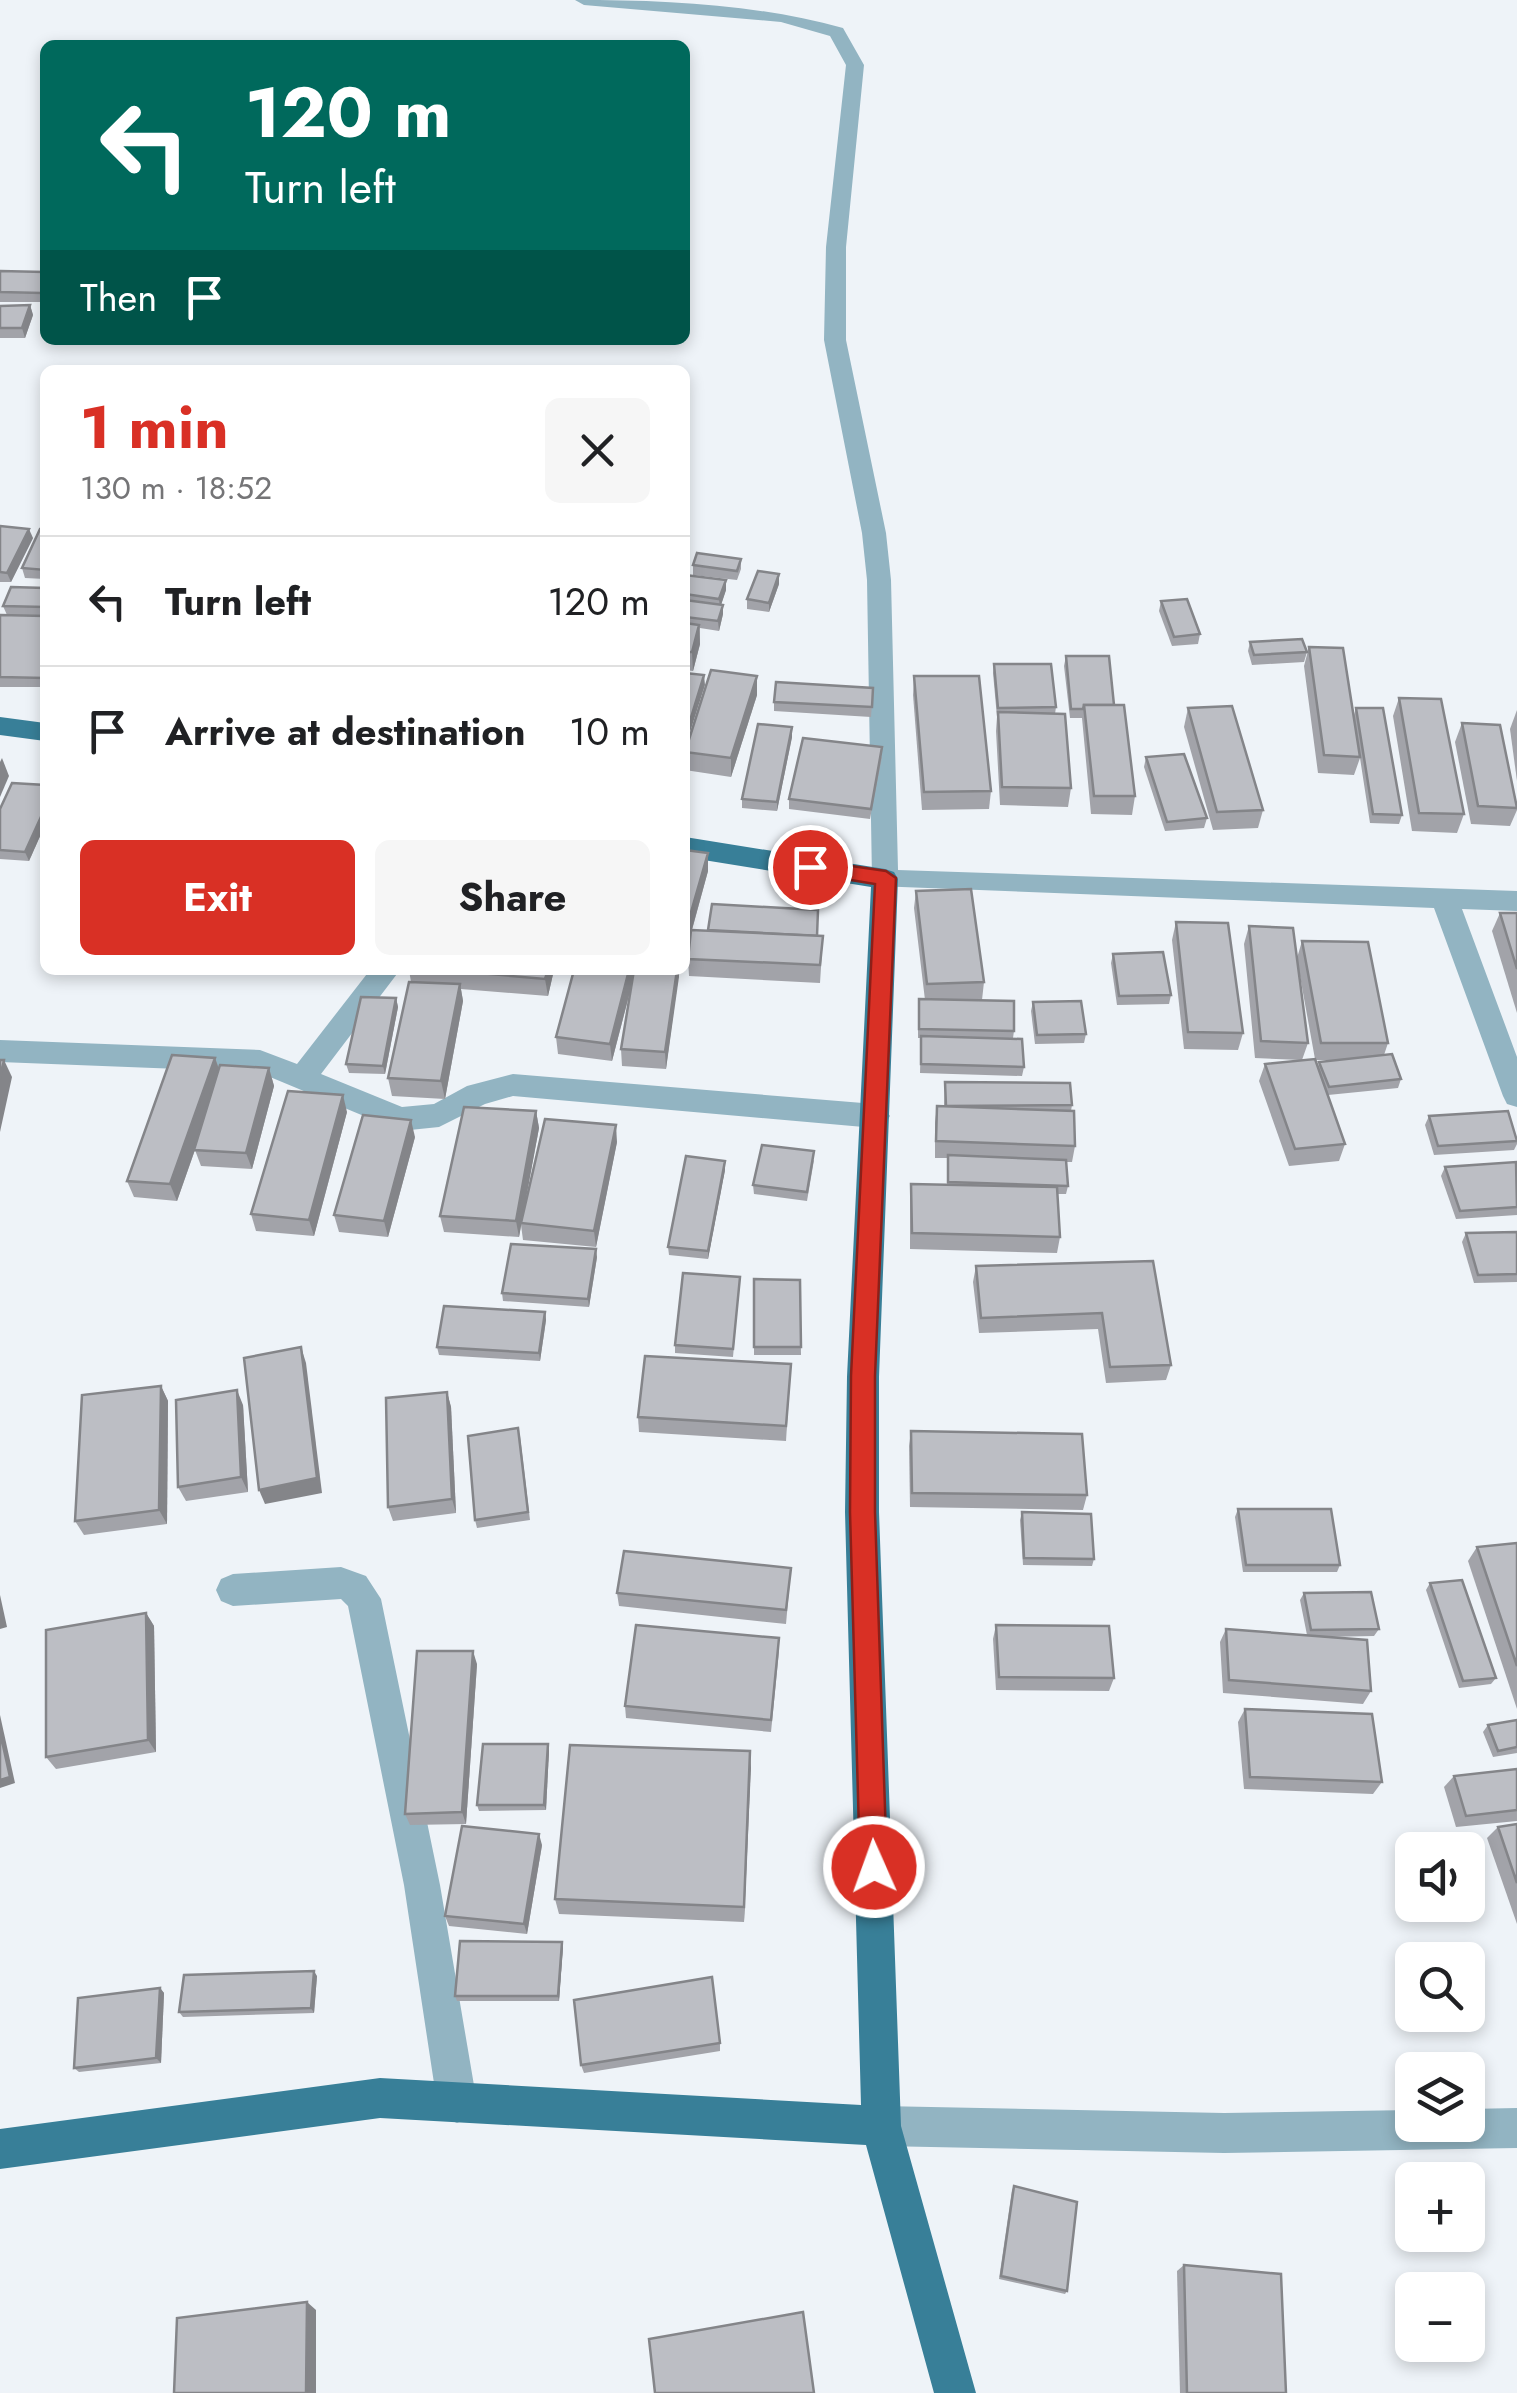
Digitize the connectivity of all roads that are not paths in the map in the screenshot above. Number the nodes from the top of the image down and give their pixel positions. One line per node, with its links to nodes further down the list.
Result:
1 (584, 0): 5 (street)
2 (0, 726): 3 (main road)
3 (40, 731)
4 (690, 847): 5 (main road)
5 (886, 878): 6 (street); 12 (main road)
6 (1444, 898): 7 (street); 11 (street)
7 (1517, 900)
8 (382, 975): 10 (street)
9 (0, 1051): 10 (street)
10 (303, 1076): 12 (street)
11 (1517, 1096)
12 (874, 1116): 15 (main road)
13 (233, 1590): 14 (street)
14 (457, 2103): 15 (main road); 17 (main road)
15 (881, 2126): 16 (street); 18 (main road)
16 (1517, 2128)
17 (0, 2149)
18 (955, 2393)

